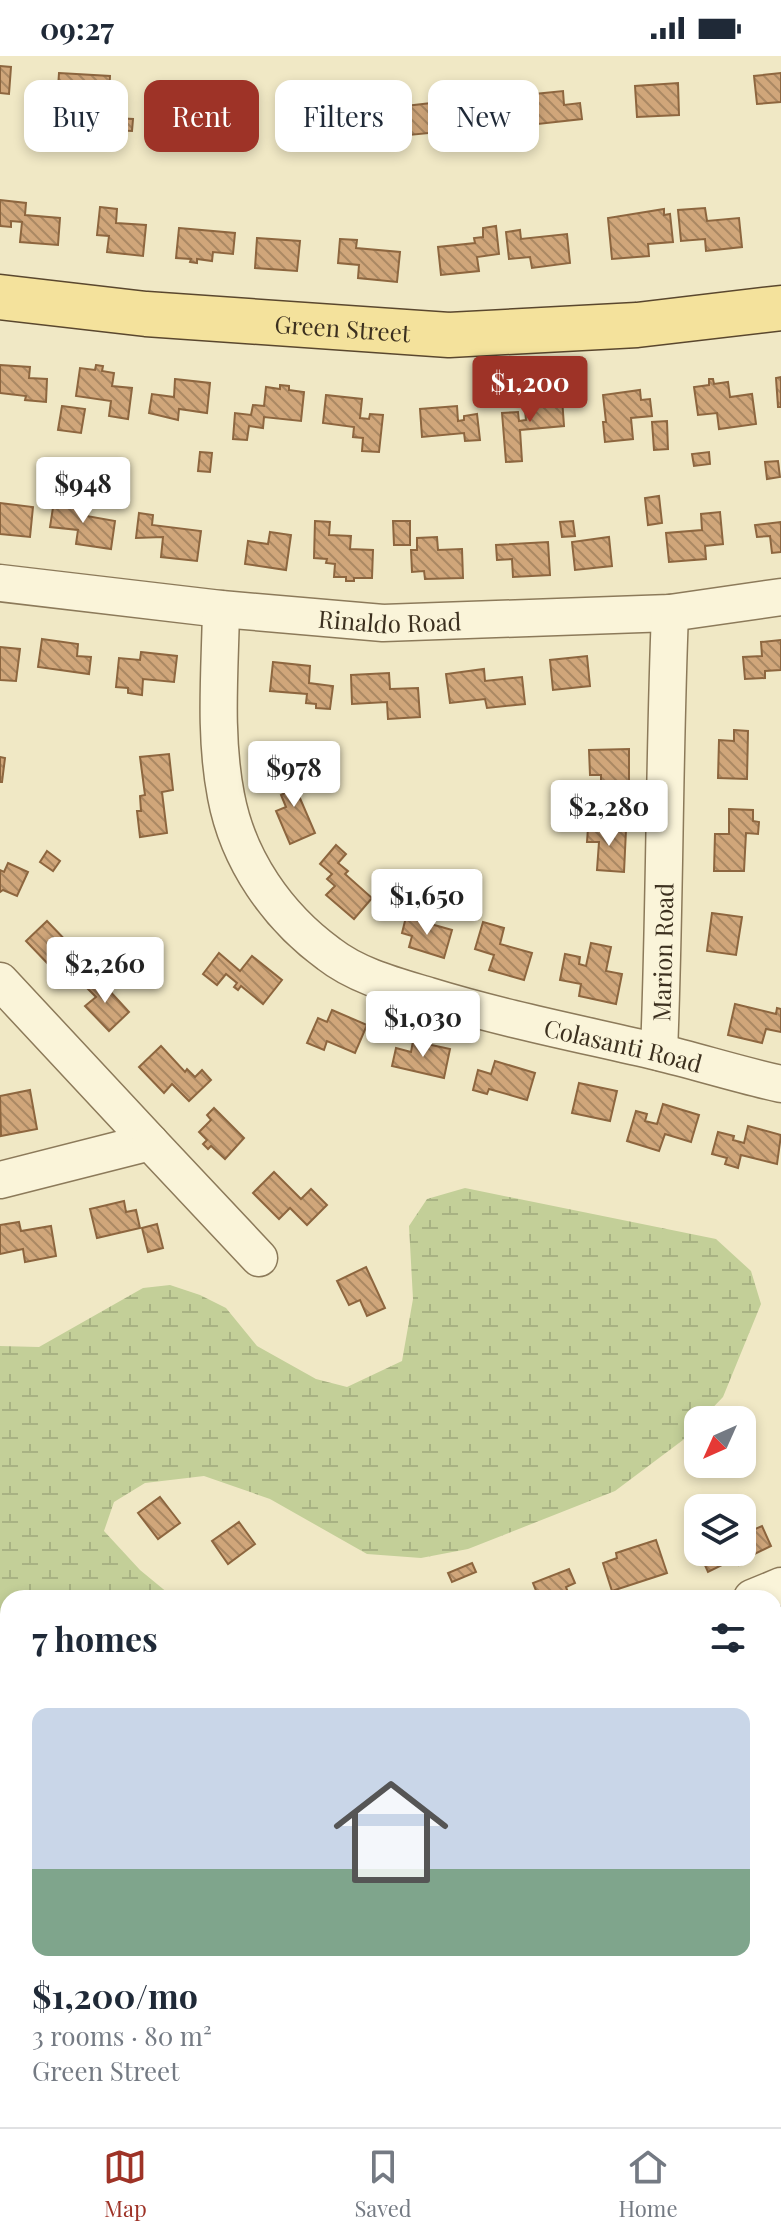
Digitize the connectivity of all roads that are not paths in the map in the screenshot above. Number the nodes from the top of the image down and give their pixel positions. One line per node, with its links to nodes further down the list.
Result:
1 (0, 297): 2 (main road, Green Street)
2 (781, 308)
3 (0, 583): 5 (street, Rinaldo Road)
4 (781, 597): 6 (street, Rinaldo Road)
5 (221, 609): 6 (street, Rinaldo Road); 8 (street, Colasanti Road)
6 (670, 613): 8 (street, Marion Road)
7 (0, 981): 10 (street)
8 (659, 1052): 9 (street, Colasanti Road)
9 (781, 1084)
10 (150, 1142): 11 (street); 12 (street)
11 (0, 1180)
12 (259, 1258)

